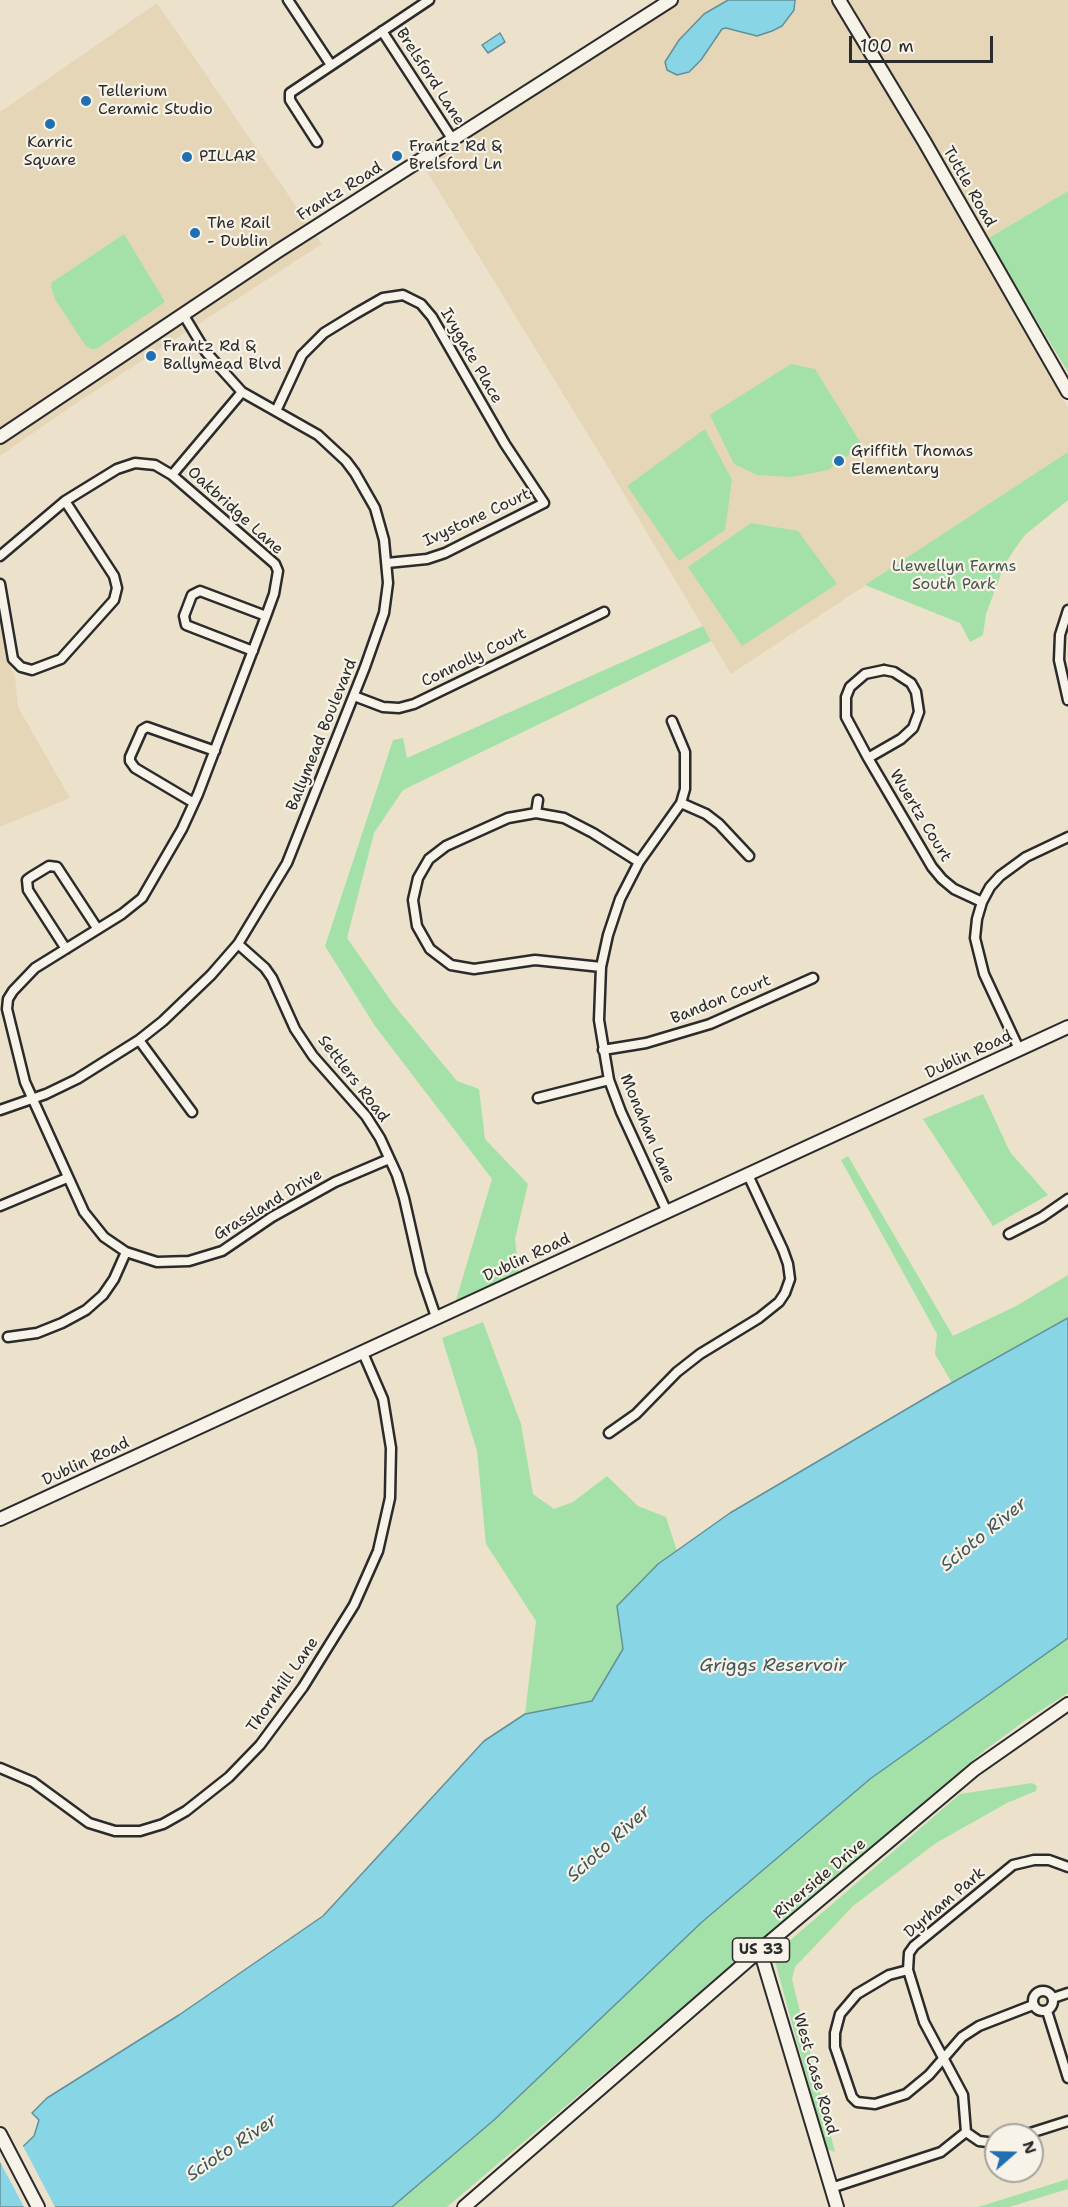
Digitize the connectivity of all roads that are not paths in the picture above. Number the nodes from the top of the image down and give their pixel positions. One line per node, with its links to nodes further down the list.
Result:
1 (288, 0): 6 (street)
2 (429, 0): 5 (street)
3 (671, 0): 7 (main road, Frantz Road)
4 (838, 0): 11 (main road, Tuttle Road)
5 (382, 31): 6 (street); 7 (street, Brelsford Lane)
6 (331, 65): 8 (street)
7 (453, 140): 9 (main road, Frantz Road)
8 (317, 142)
9 (183, 314): 10 (street, Ballymead Boulevard); 13 (main road, Frantz Road)
10 (242, 392): 12 (street, Ballymead Boulevard); 14 (street, Oakbridge Lane)
11 (1068, 392)
12 (276, 411): 16 (street, Ivygate Place); 18 (street, Ballymead Boulevard)
13 (0, 437)
14 (172, 475): 15 (street); 22 (street, Oakbridge Lane)
15 (65, 501): 17 (street); 19 (street)
16 (544, 503): 18 (street, Ivystone Court)
17 (0, 556)
18 (387, 563): 24 (street, Ballymead Boulevard)
19 (0, 584)
20 (1068, 610): 25 (street)
21 (604, 612): 24 (street, Connolly Court)
22 (266, 616): 23 (street); 23 (street)
23 (253, 651): 27 (street)
24 (354, 696): 38 (street, Ballymead Boulevard)
25 (1068, 700)
26 (672, 721): 31 (street, Monahan Lane)
27 (215, 751): 30 (street); 30 (street)
28 (868, 758): 28 (street, Wuertz Court); 36 (street, Wuertz Court)
29 (538, 800): 32 (street)
30 (194, 803): 37 (street)
31 (681, 803): 34 (street); 35 (street, Monahan Lane)
32 (536, 813): 35 (street); 40 (street)
33 (1068, 837): 36 (street)
34 (749, 856)
35 (639, 862): 40 (street, Monahan Lane)
36 (982, 902): 45 (street)
37 (97, 928): 39 (street); 39 (street)
38 (238, 944): 44 (street, Ballymead Boulevard); 52 (street, Settlers Road)
39 (66, 949): 42 (street)
40 (601, 968): 46 (street, Monahan Lane)
41 (813, 978): 46 (street, Bandon Court)
42 (3, 1006): 49 (street, Grassland Drive)
43 (1068, 1027): 45 (main road, Dublin Road)
44 (139, 1040): 49 (street, Ballymead Boulevard); 51 (street)
45 (1019, 1049): 53 (main road, Dublin Road)
46 (603, 1050): 47 (street, Monahan Lane)
47 (609, 1080): 48 (street); 57 (street, Monahan Lane)
48 (538, 1098)
49 (33, 1100): 50 (street, Ballymead Boulevard); 54 (street, Grassland Drive)
50 (0, 1110)
51 (192, 1112)
52 (389, 1159): 59 (street, Grassland Drive); 60 (street, Settlers Road)
53 (748, 1175): 57 (main road, Dublin Road); 63 (street)
54 (67, 1178): 56 (street); 59 (street, Grassland Drive)
55 (1068, 1199): 58 (street)
56 (0, 1206)
57 (667, 1212): 60 (main road, Dublin Road)
58 (1009, 1234)
59 (126, 1252): 61 (street)
60 (436, 1317): 62 (main road, Dublin Road)
61 (8, 1337)
62 (363, 1353): 64 (main road, Dublin Road); 66 (street, Thornhill Lane)
63 (609, 1433)
64 (0, 1519)
65 (1068, 1704): 68 (main road, Riverside Drive / US 33)
66 (0, 1768)
67 (1068, 1867): 69 (street, Dyrham Park)
68 (760, 1950): 81 (main road, West Case Road); 83 (main road, Riverside Drive / US 33)
69 (908, 1970): 74 (street); 74 (street)
70 (1068, 1993): 71 (street)
71 (1053, 1998): 72 (street); 73 (street)
72 (1033, 2005): 73 (street); 74 (street)
73 (1047, 2011): 75 (street)
74 (943, 2058): 78 (street)
75 (1068, 2078)
76 (1068, 2121): 77 (street)
77 (1044, 2129)
78 (966, 2132): 80 (street); 81 (street)
79 (0, 2134): 82 (main road)
80 (984, 2142)
81 (831, 2188): 84 (main road, West Case Road)
82 (38, 2207)
83 (464, 2207)
84 (837, 2207)

